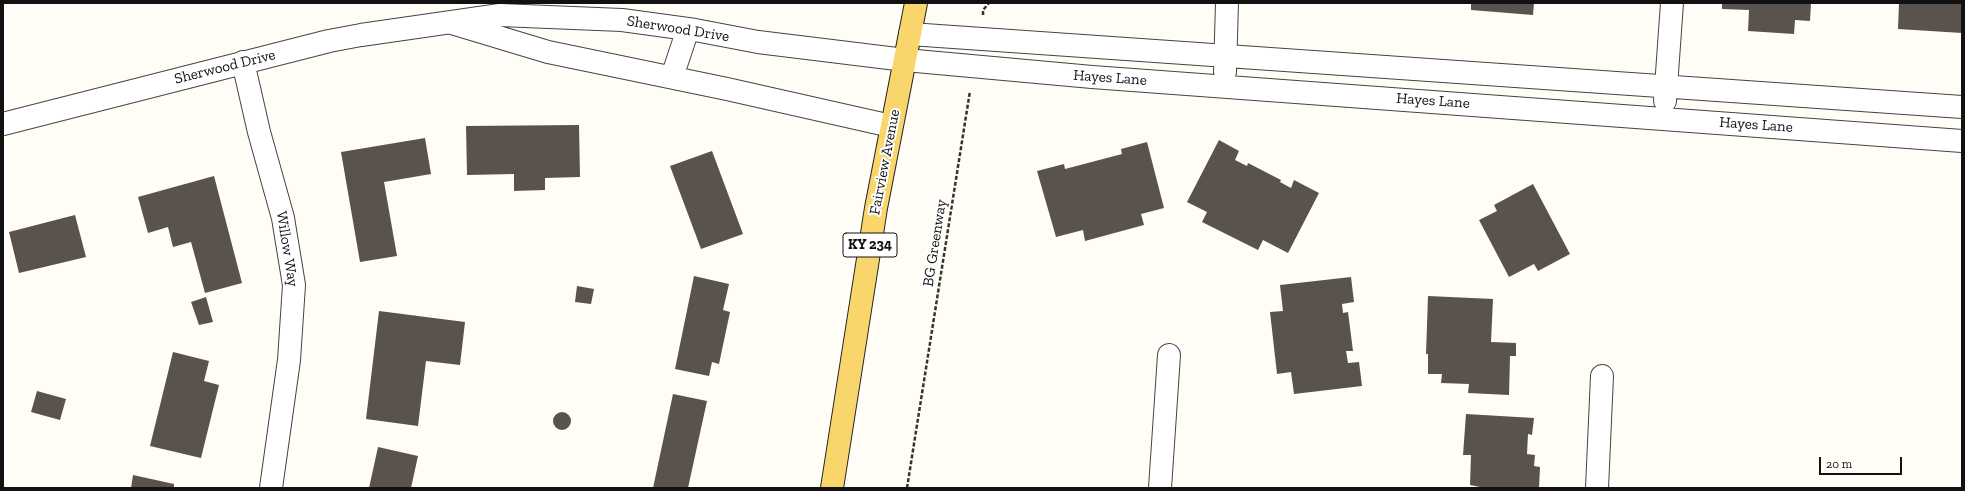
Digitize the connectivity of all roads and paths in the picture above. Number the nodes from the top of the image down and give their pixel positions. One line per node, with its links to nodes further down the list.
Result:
1 (916, 3): 7 (main road, Fairview Avenue / KY 234)
2 (989, 3): 8 (path)
3 (1227, 3): 9 (street)
4 (1672, 3): 15 (street)
5 (450, 22): 6 (street, Sherwood Drive); 11 (street, Sherwood Drive); 13 (street, Sherwood Drive)
6 (688, 29): 10 (street, Sherwood Drive); 13 (street)
7 (910, 34): 8 (street, Hayes Lane); 10 (main road, Fairview Avenue / KY 234)
8 (979, 39): 9 (street, Hayes Lane)
9 (1226, 57): 14 (street); 15 (street, Hayes Lane)
10 (905, 60): 12 (street, Hayes Lane); 19 (main road, Fairview Avenue / KY 234)
11 (243, 62): 18 (street, Sherwood Drive); 23 (street, Willow Way)
12 (974, 66): 14 (street, Hayes Lane); 25 (path, BG Greenway)
13 (672, 77): 19 (street, Sherwood Drive)
14 (1224, 87): 17 (street, Hayes Lane)
15 (1666, 87): 16 (street, Hayes Lane); 17 (street)
16 (1962, 107)
17 (1664, 118): 20 (street, Hayes Lane)
18 (3, 124)
19 (891, 126): 24 (main road, Fairview Avenue / KY 234)
20 (1962, 141)
21 (1169, 355): 26 (street)
22 (1602, 376): 27 (street)
23 (271, 488)
24 (832, 488)
25 (907, 488)
26 (1160, 488)
27 (1597, 488)

